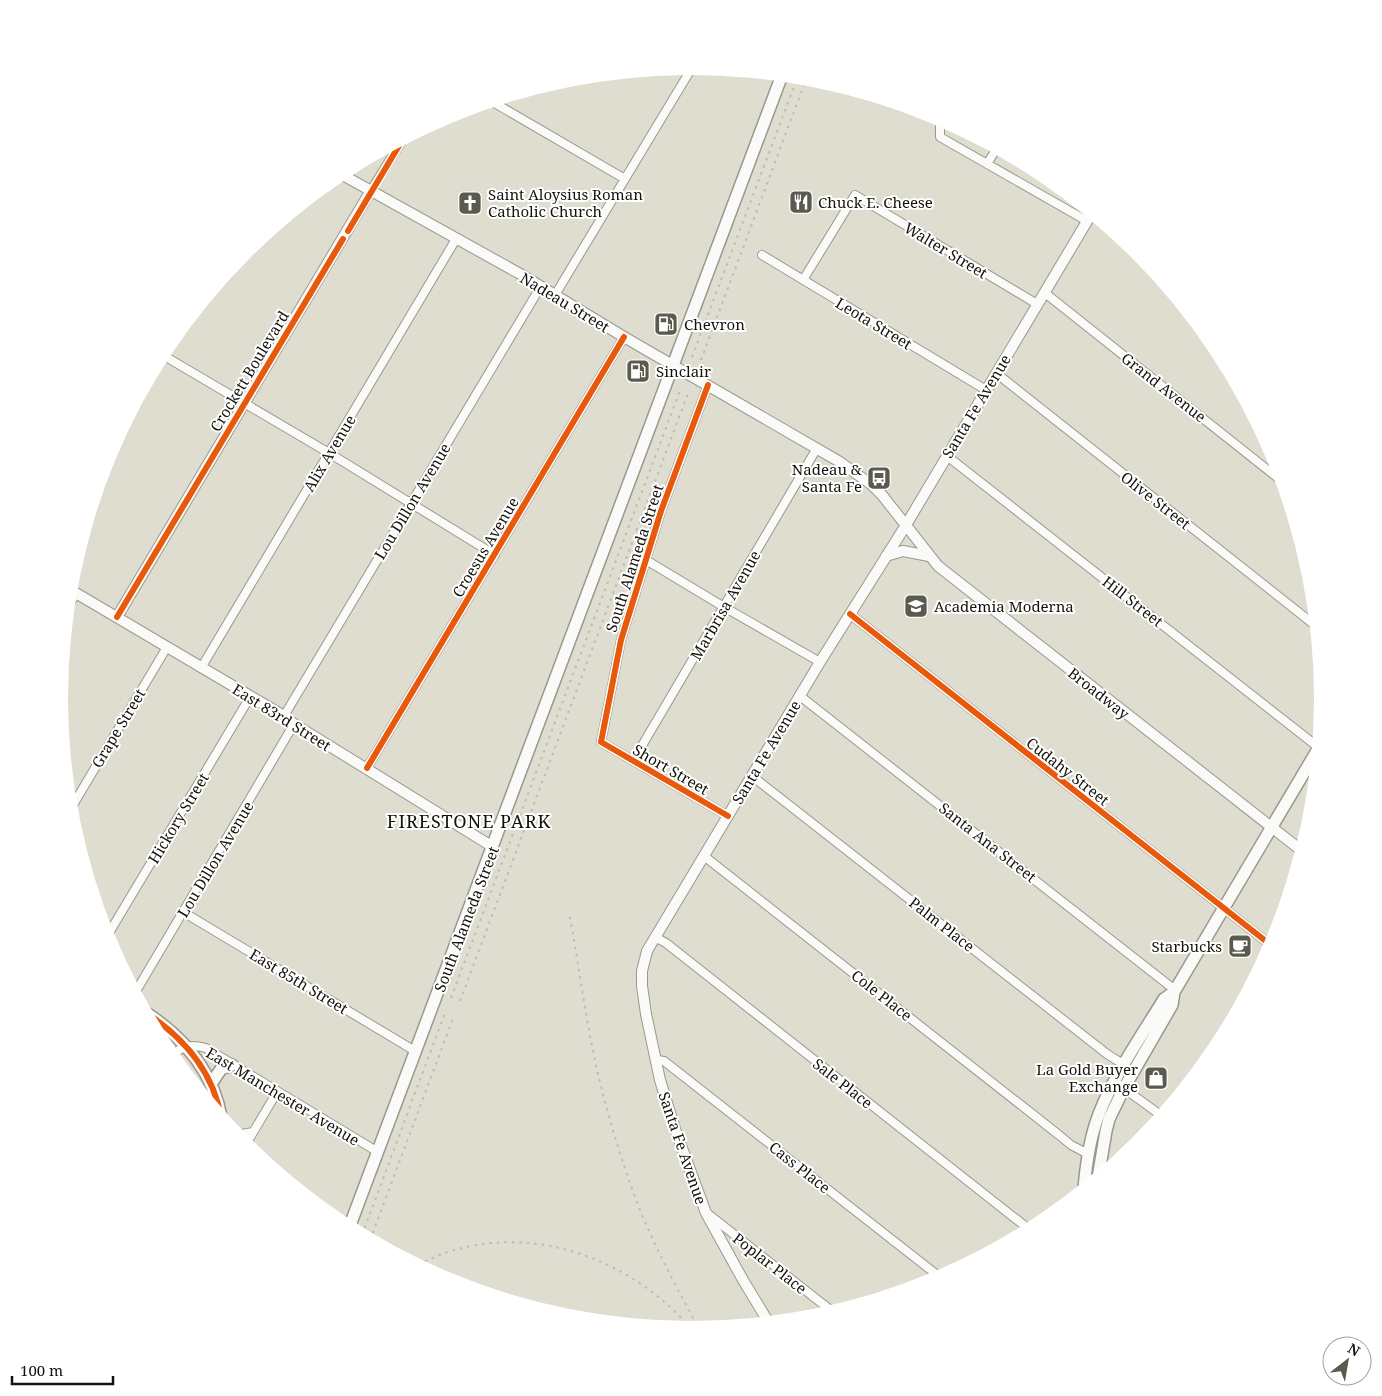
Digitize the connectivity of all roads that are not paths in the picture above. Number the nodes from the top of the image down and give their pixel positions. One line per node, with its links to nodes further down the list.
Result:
1 (688, 74): 9 (street)
2 (780, 81): 22 (main road, South Alameda Street)
3 (499, 105): 9 (street)
4 (940, 127): 7 (street)
5 (397, 148): 10 (street, Crockett Boulevard)
6 (994, 153): 7 (street)
7 (987, 164): 11 (street)
8 (348, 178): 10 (main road, Nadeau Street)
9 (625, 179): 18 (street)
10 (370, 192): 13 (main road, Nadeau Street); 26 (main road, Crockett Boulevard)
11 (1081, 212)
12 (1089, 218): 17 (main road, Santa Fe Avenue)
13 (456, 239): 16 (main road, Nadeau Street); 28 (street, Alix Avenue)
14 (762, 255): 15 (street, Leota Street)
15 (803, 280): 19 (street, Walter Street); 25 (street, Leota Street)
16 (540, 286): 18 (main road, Nadeau Street); 31 (street, Lou Dillon Avenue)
17 (1045, 293): 19 (main road, Santa Fe Avenue); 30 (street, Grand Avenue)
18 (555, 295): 20 (main road, Nadeau Street)
19 (1038, 304): 23 (main road, Santa Fe Avenue)
20 (624, 337): 22 (main road, Nadeau Street); 33 (street, Croesus Avenue)
21 (169, 359): 26 (street)
22 (673, 365): 24 (main road, Nadeau Street); 58 (main road, South Alameda Street)
23 (996, 373): 25 (main road, Santa Fe Avenue); 41 (street, Olive Street)
24 (708, 385): 27 (main road, Nadeau Street); 36 (street, South Alameda Street)
25 (986, 390): 29 (main road, Santa Fe Avenue)
26 (245, 404): 28 (street); 40 (main road, Crockett Boulevard)
27 (817, 448): 32 (main road, Nadeau Street); 38 (street, Marbrisa Avenue)
28 (329, 453): 31 (street); 44 (street, Alix Avenue)
29 (947, 456): 32 (main road, Santa Fe Avenue); 50 (street, Hill Street)
30 (1272, 473)
31 (410, 503): 33 (street); 47 (street, Lou Dillon Avenue)
32 (906, 525): 34 (main road, Santa Fe Avenue); 35 (main road, Broadway)
33 (495, 555): 53 (street, Croesus Avenue)
34 (886, 556): 35 (main road); 39 (main road, Santa Fe Avenue)
35 (929, 556): 57 (main road, Broadway)
36 (646, 560): 38 (street); 49 (street, South Alameda Street)
37 (76, 594): 40 (main road, East 83rd Street)
38 (724, 607): 43 (street); 52 (street, Marbrisa Avenue)
39 (850, 614): 43 (main road, Santa Fe Avenue); 61 (street, Cudahy Street)
40 (117, 617): 42 (main road, East 83rd Street)
41 (1309, 621)
42 (166, 647): 44 (main road, East 83rd Street); 55 (street, Grape Street)
43 (820, 662): 45 (main road, Santa Fe Avenue)
44 (201, 668): 46 (main road, East 83rd Street)
45 (800, 696): 54 (main road, Santa Fe Avenue); 67 (street, Santa Ana Street)
46 (250, 697): 47 (main road, East 83rd Street); 63 (street, Hickory Street)
47 (284, 716): 48 (main road, East 83rd Street)
48 (294, 724): 53 (main road, East 83rd Street); 62 (street, Lou Dillon Avenue)
49 (601, 742): 52 (street, Short Street)
50 (1313, 744)
51 (1311, 760): 57 (main road)
52 (633, 761): 56 (street, Short Street)
53 (367, 768): 58 (main road, East 83rd Street)
54 (752, 776): 56 (main road, Santa Fe Avenue); 74 (street, Palm Place)
55 (76, 800)
56 (728, 816): 60 (main road, Santa Fe Avenue)
57 (1271, 827): 59 (main road, Broadway); 61 (main road)
58 (493, 847): 70 (main road, South Alameda Street)
59 (1296, 847)
60 (704, 856): 64 (main road, Santa Fe Avenue); 84 (street, Cole Place)
61 (1224, 909): 65 (street, Cudahy Street); 67 (main road)
62 (183, 912): 66 (street, Lou Dillon Avenue); 70 (street, East 85th Street)
63 (112, 928)
64 (656, 937): 72 (main road, Santa Fe Avenue); 89 (street, Sale Place)
65 (1265, 941)
66 (139, 987)
67 (1175, 991): 74 (main road)
68 (157, 1020): 69 (main road)
69 (187, 1046): 71 (street); 73 (street, East Manchester Avenue); 75 (main road)
70 (416, 1050): 83 (main road, South Alameda Street)
71 (178, 1051)
72 (656, 1060): 87 (main road, Santa Fe Avenue); 90 (street, Cass Place)
73 (232, 1064): 75 (main road); 77 (street, East Manchester Avenue)
74 (1129, 1068): 76 (main road)
75 (211, 1084): 78 (main road)
76 (1120, 1085): 79 (street); 84 (main road); 85 (main road)
77 (277, 1092): 80 (street); 83 (street, East Manchester Avenue)
78 (217, 1103)
79 (1157, 1112)
80 (253, 1132): 81 (street); 82 (street)
81 (245, 1134)
82 (249, 1138)
83 (378, 1152): 88 (main road, South Alameda Street)
84 (1088, 1154): 86 (main road)
85 (1100, 1169)
86 (1085, 1181)
87 (706, 1213): 91 (street, Poplar Place); 92 (main road, Santa Fe Avenue)
88 (352, 1220)
89 (1023, 1225)
90 (934, 1272)
91 (826, 1307)
92 (765, 1317)

